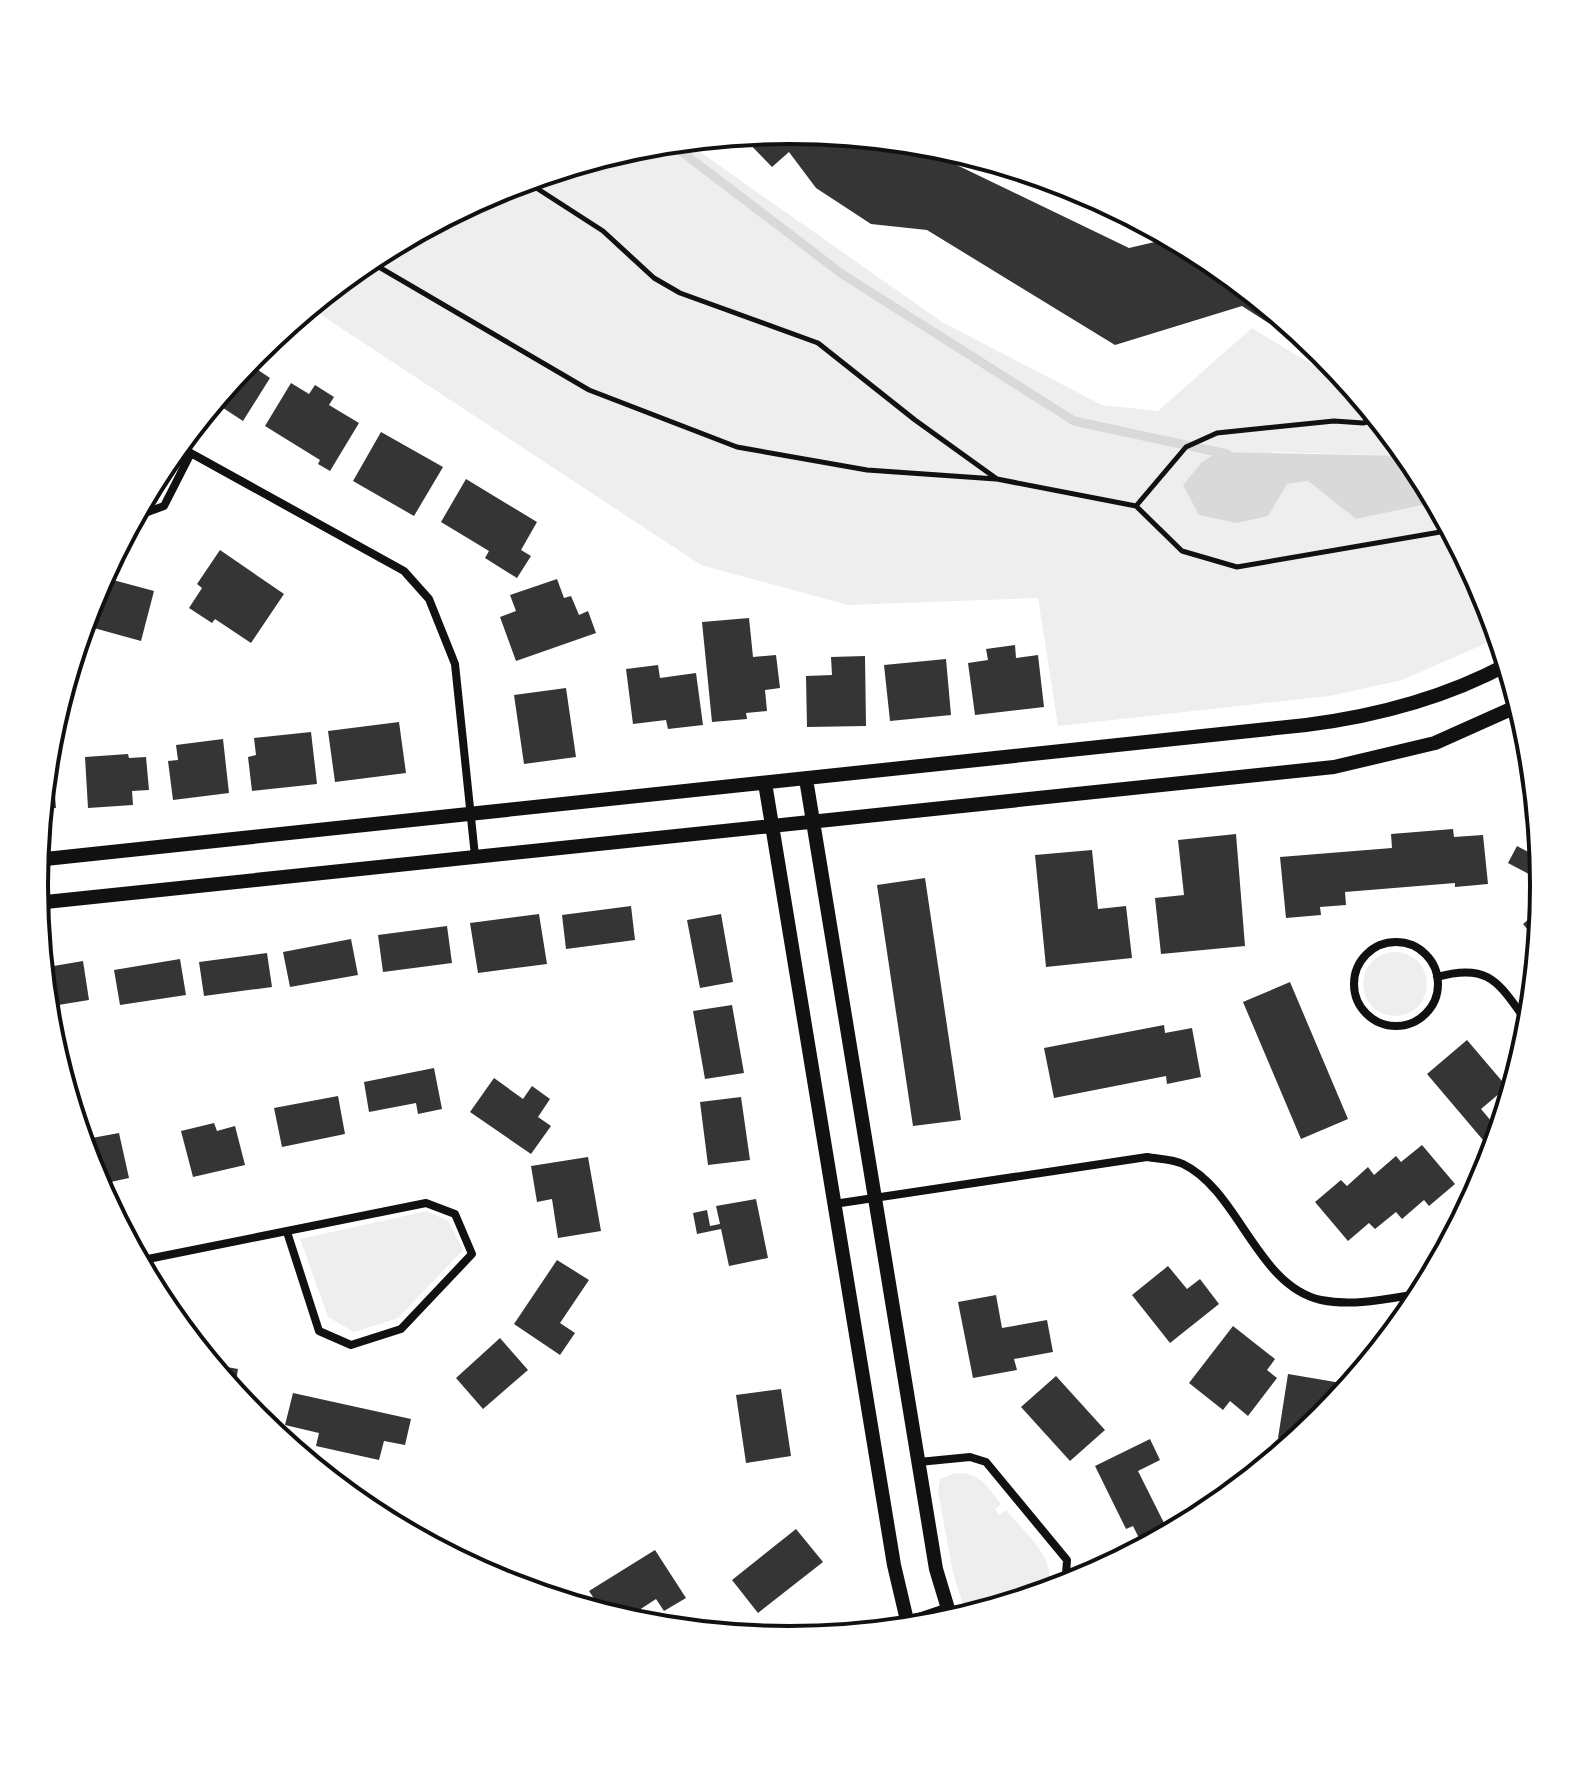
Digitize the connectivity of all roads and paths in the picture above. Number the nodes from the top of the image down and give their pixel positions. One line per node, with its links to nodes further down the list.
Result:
1 (537, 188): 5 (path)
2 (380, 268): 5 (path)
3 (1368, 422): 6 (path)
4 (191, 453): 7 (street); 13 (street)
5 (997, 479): 6 (path)
6 (1136, 506): 8 (path)
7 (149, 511)
8 (1441, 532)
9 (1498, 668): 11 (street)
10 (1510, 710): 14 (street)
11 (806, 779): 12 (street); 14 (street)
12 (765, 783): 13 (street); 15 (street)
13 (470, 813): 16 (street); 17 (street)
14 (813, 821): 15 (street); 21 (street)
15 (770, 826): 16 (street); 22 (street)
16 (475, 856): 18 (street)
17 (49, 859)
18 (49, 902)
19 (1437, 977): 19 (street); 20 (street)
20 (1520, 1012)
21 (874, 1197): 22 (street); 25 (street); 26 (street)
22 (833, 1204): 29 (street)
23 (287, 1232): 23 (street); 24 (street)
24 (149, 1259)
25 (1407, 1296)
26 (919, 1462): 27 (street); 28 (street)
27 (1066, 1574)
28 (947, 1610)
29 (907, 1618)

